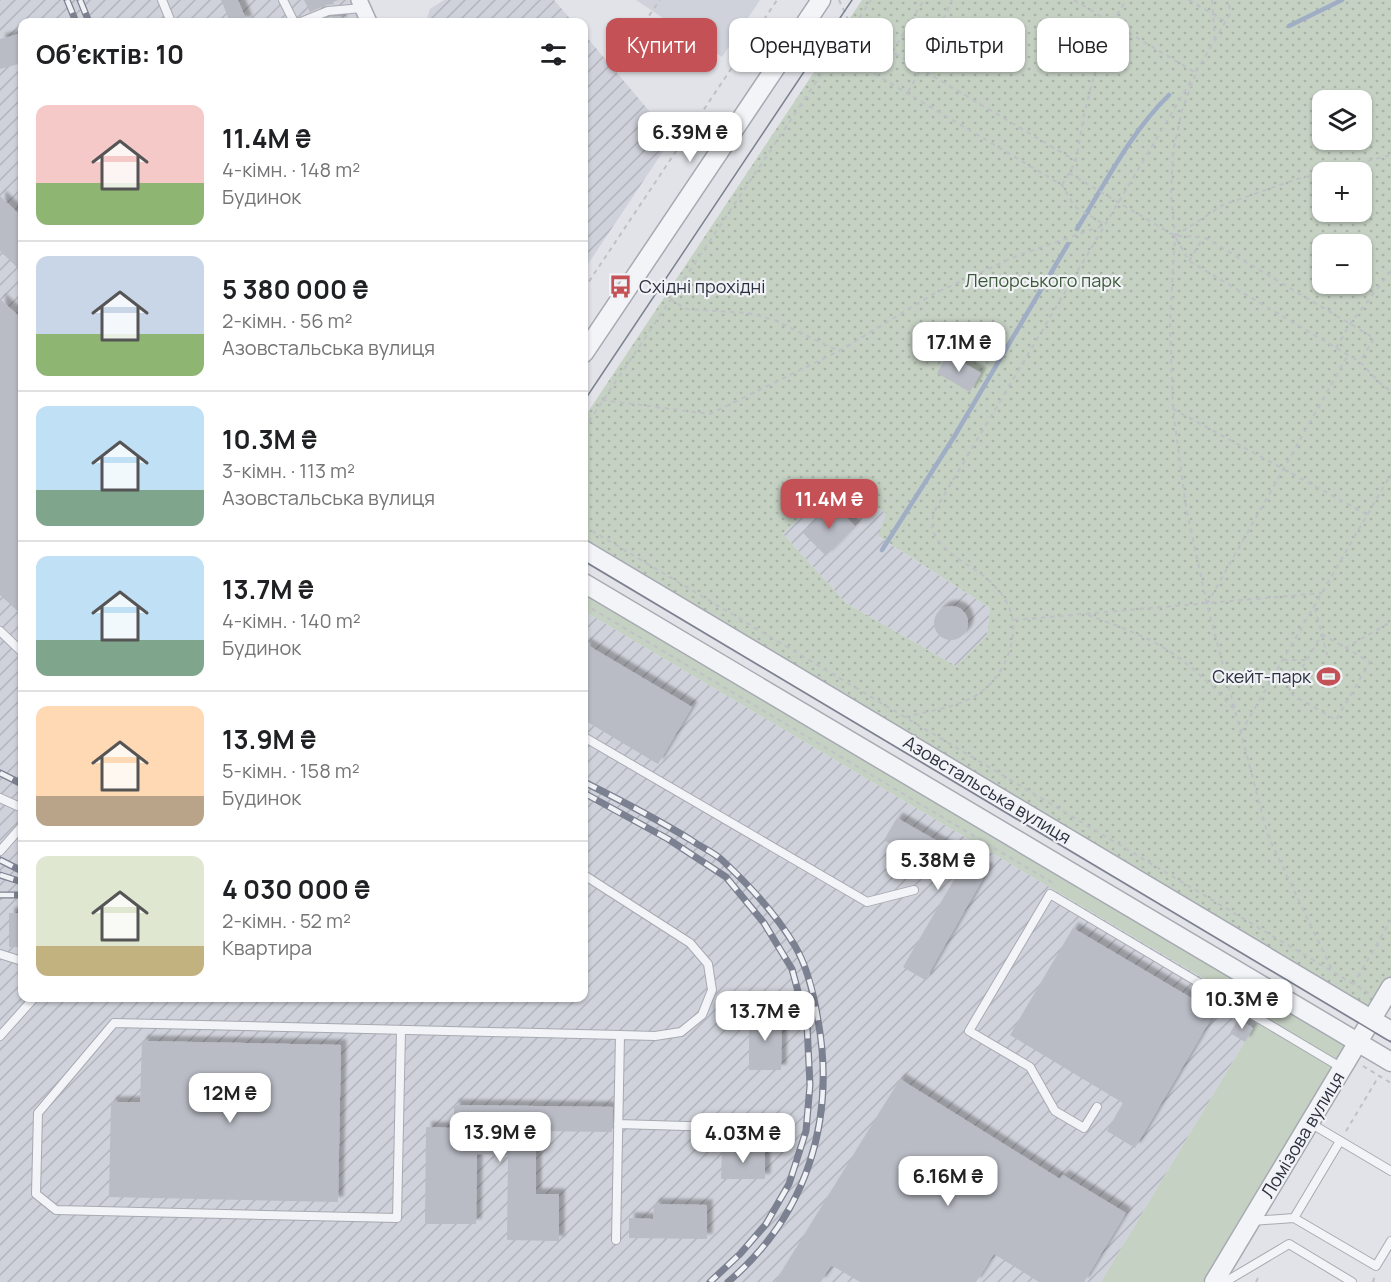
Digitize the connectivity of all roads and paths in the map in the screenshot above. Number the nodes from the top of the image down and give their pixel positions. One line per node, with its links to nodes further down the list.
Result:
1 (162, 0): 17 (lane)
2 (283, 0): 18 (lane)
3 (660, 0): 21 (path)
4 (777, 0): 50 (path)
5 (821, 0): 53 (street)
6 (839, 0): 22 (path)
7 (871, 0): 23 (path)
8 (924, 0): 30 (path)
9 (952, 0): 24 (path)
10 (1074, 0): 25 (path)
11 (1126, 0): 26 (path)
12 (1189, 0): 16 (path)
13 (1212, 0): 16 (path)
14 (1229, 0): 27 (path)
15 (360, 4): 19 (lane); 20 (street)
16 (1213, 14): 27 (path); 29 (path)
17 (169, 18)
18 (292, 18)
19 (311, 18)
20 (367, 18)
21 (647, 18)
22 (847, 18)
23 (859, 18)
24 (944, 18)
25 (1104, 18)
26 (1115, 18)
27 (1226, 22): 29 (path)
28 (1129, 33): 36 (path)
29 (1215, 41): 36 (path)
30 (893, 50)
31 (822, 72): 51 (path)
32 (872, 72): 37 (path)
33 (919, 72): 37 (path)
34 (926, 72): 39 (path)
35 (1095, 72): 39 (path)
36 (1196, 73): 44 (path); 46 (path)
37 (907, 93): 43 (path)
38 (1391, 155): 40 (path)
39 (1076, 161): 41 (path)
40 (1365, 162)
41 (1069, 173): 43 (path); 44 (path)
42 (1312, 176): 46 (path)
43 (1062, 185): 45 (path)
44 (1118, 202): 45 (path); 46 (path)
45 (1105, 225): 55 (path); 75 (path)
46 (1175, 236): 47 (path); 48 (path); 60 (path)
47 (1204, 237): 48 (path); 52 (path)
48 (1189, 261): 54 (path)
49 (1391, 271): 52 (path)
50 (588, 283)
51 (670, 299): 55 (path); 59 (path)
52 (1350, 324): 54 (path); 57 (path)
53 (588, 343)
54 (1336, 348): 56 (path)
55 (839, 351): 59 (path)
56 (1348, 355): 57 (path); 62 (path)
57 (1360, 362): 58 (path)
58 (1391, 391)
59 (602, 400): 61 (path)
60 (1173, 409): 62 (path); 71 (path)
61 (588, 423)
62 (1283, 469): 66 (path); 71 (path)
63 (1391, 474): 64 (path)
64 (1386, 483): 65 (path); 66 (path)
65 (1391, 486)
66 (1368, 514): 70 (path)
67 (588, 528): 85 (path)
68 (588, 552): 101 (street, Азовстальська вулиця)
69 (588, 585): 106 (street, Азовстальська вулиця)
70 (1322, 593): 71 (path); 73 (path)
71 (1207, 604): 74 (path); 84 (path)
72 (588, 606): 93 (path)
73 (1314, 606): 78 (path); 82 (path)
74 (1085, 614): 75 (path); 84 (path)
75 (1014, 620): 85 (path)
76 (1391, 622): 80 (path)
77 (0, 631): 79 (lane)
78 (1322, 634): 80 (path); 81 (path); 83 (path)
79 (18, 648)
80 (1345, 648): 83 (path)
81 (1327, 655)
82 (1283, 660): 83 (path); 86 (path)
83 (1307, 660)
84 (1236, 711): 86 (path)
85 (905, 717): 98 (path)
86 (1241, 732): 98 (path)
87 (588, 738): 94 (lane)
88 (0, 798): 89 (lane)
89 (18, 806)
90 (18, 831): 91 (lane)
91 (0, 851)
92 (588, 878): 104 (lane)
93 (1054, 883)
94 (914, 890)
95 (1391, 920): 98 (path)
96 (0, 954): 97 (lane)
97 (18, 960)
98 (1333, 972)
99 (1391, 987): 101 (street, Ломізова вулиця)
100 (30, 1002): 105 (lane)
101 (1372, 1019): 103 (street, Азовстальська вулиця); 106 (street, Ломізова вулиця)
102 (401, 1030): 102 (lane); 104 (lane)
103 (1391, 1031)
104 (620, 1035): 112 (lane)
105 (0, 1036)
106 (1358, 1042): 107 (street, Азовстальська вулиця); 108 (street, Ломізова вулиця)
107 (1391, 1062)
108 (1343, 1068): 110 (lane); 111 (street, Ломізова вулиця)
109 (1391, 1083): 114 (path)
110 (1097, 1107)
111 (1310, 1123): 114 (lane); 117 (street, Ломізова вулиця)
112 (618, 1124): 113 (lane); 118 (lane)
113 (752, 1128)
114 (1340, 1141): 115 (lane); 116 (lane)
115 (1391, 1172)
116 (1294, 1218): 117 (lane); 119 (lane)
117 (1251, 1221): 120 (street, Ломізова вулиця)
118 (615, 1240)
119 (1391, 1241)
120 (1214, 1282)
121 (1225, 1282): 122 (lane)
122 (1352, 1282)

